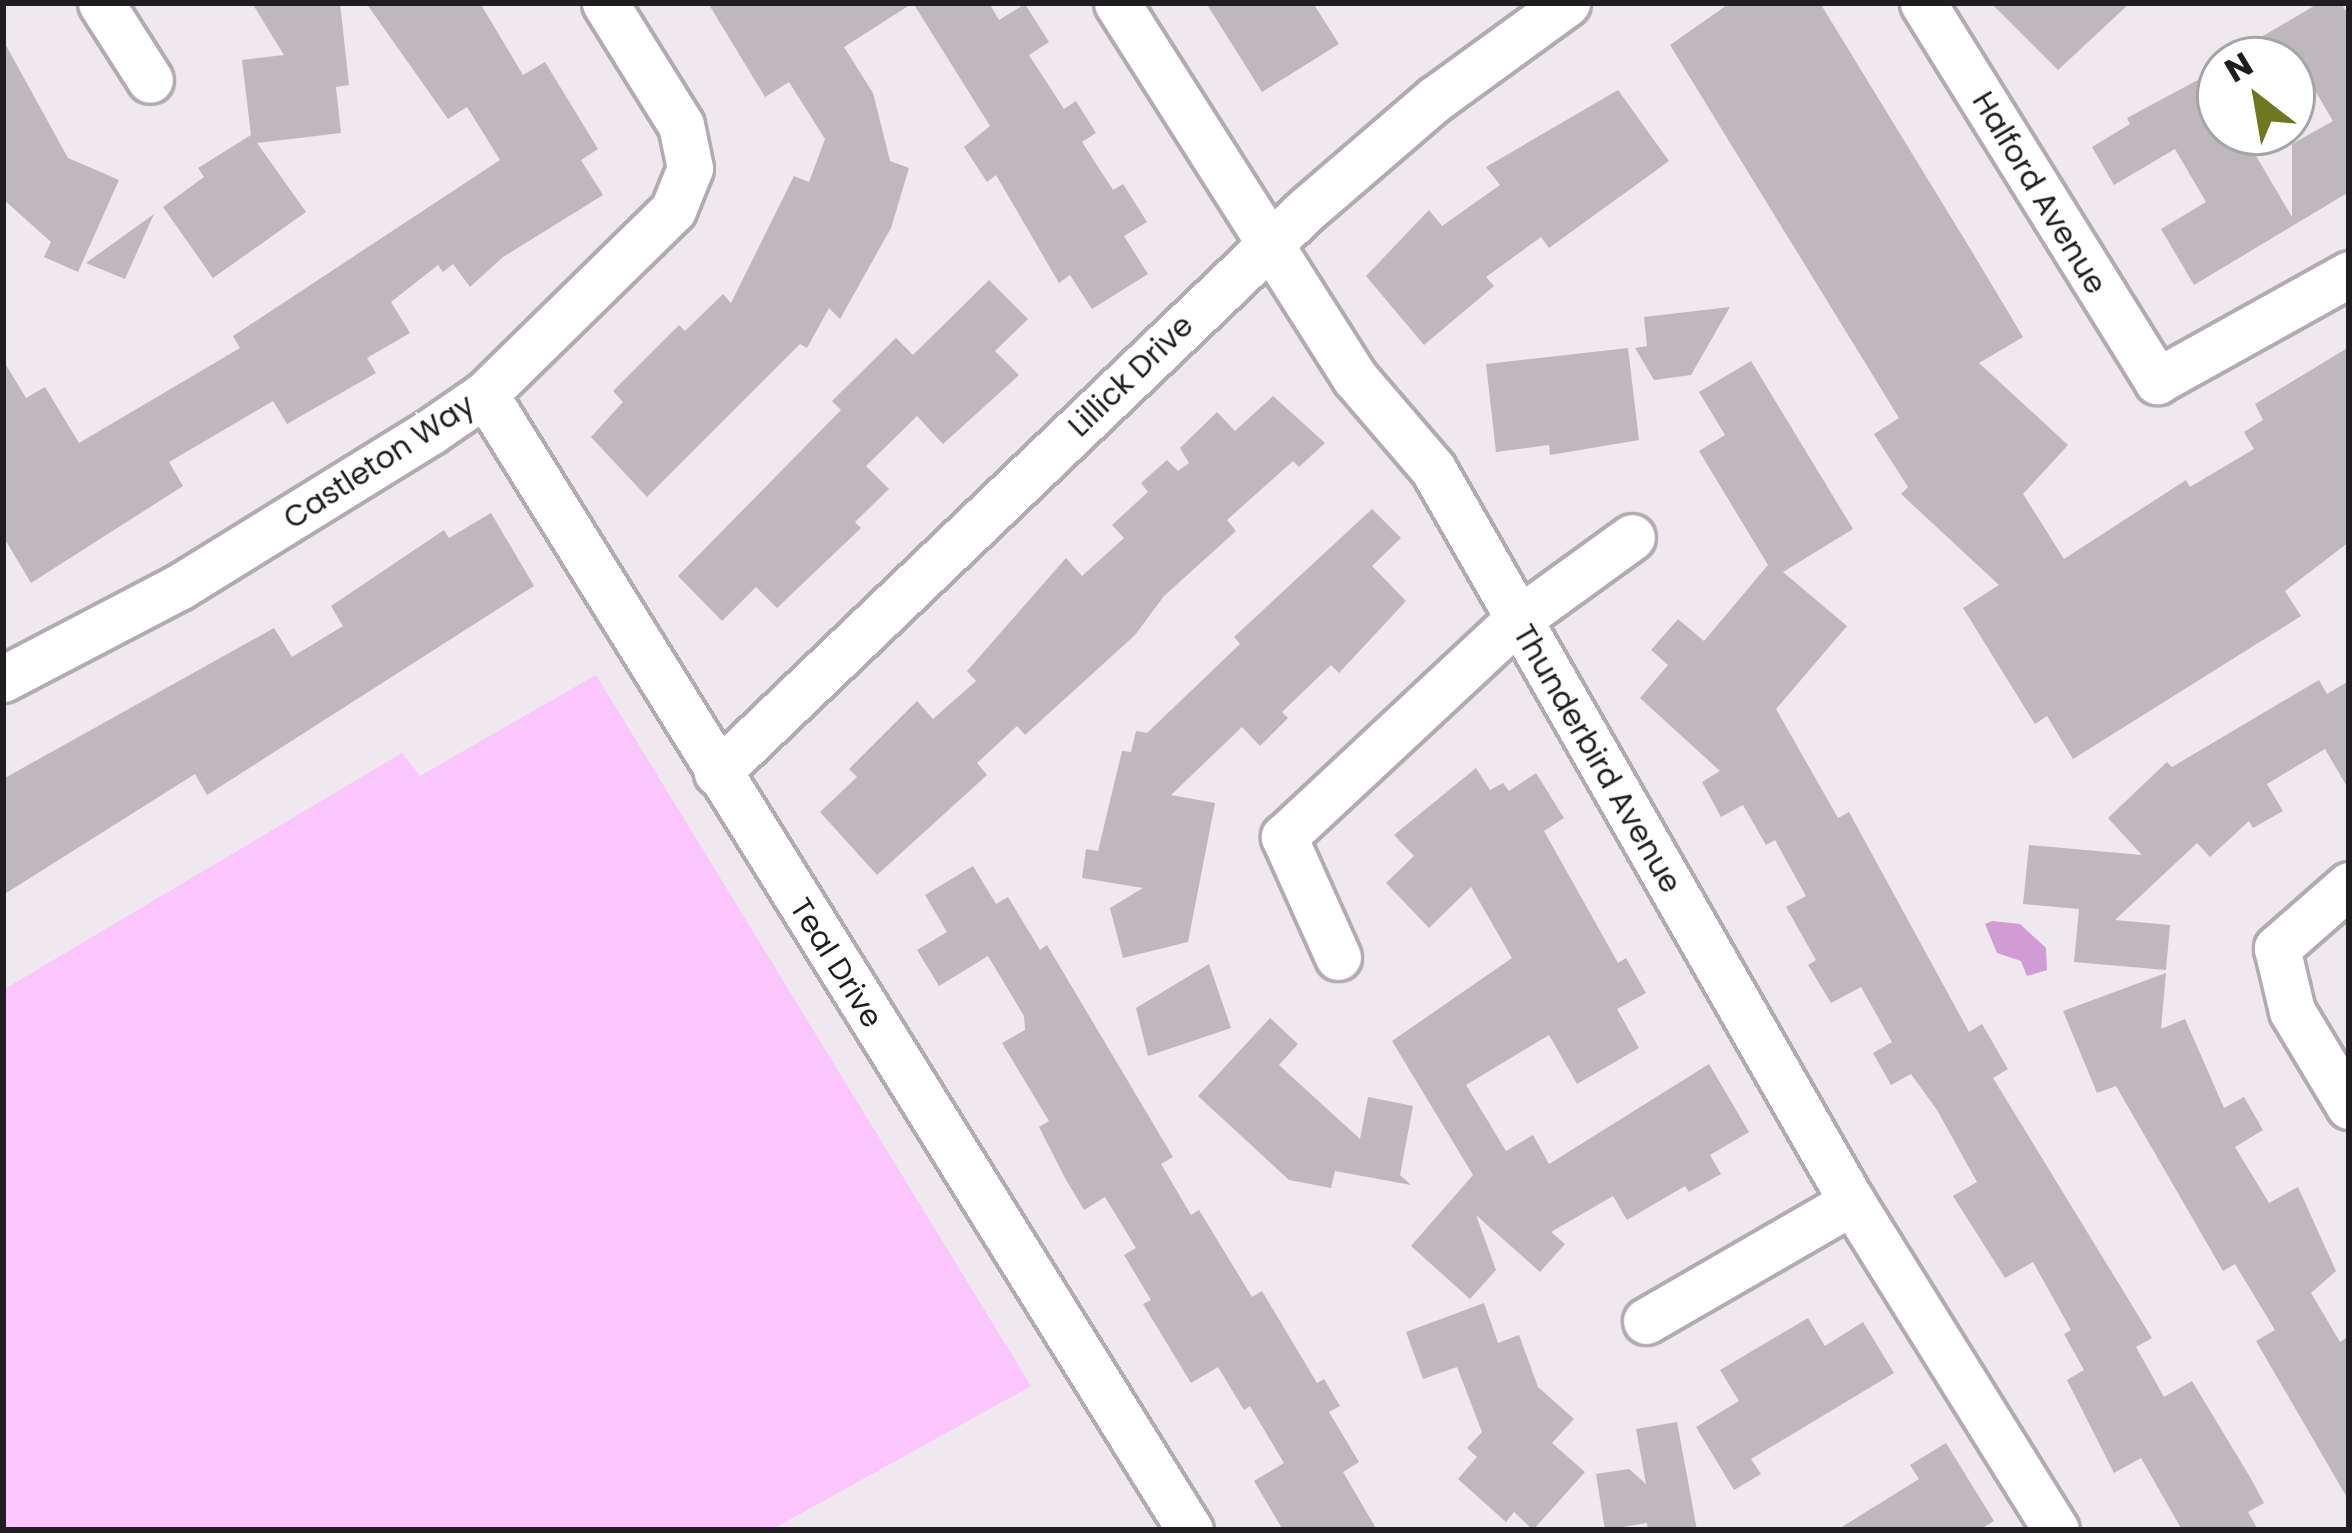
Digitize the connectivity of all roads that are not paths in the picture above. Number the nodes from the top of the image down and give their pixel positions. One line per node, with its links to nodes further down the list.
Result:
1 (101, 3): 6 (street)
2 (605, 3): 9 (street, Castleton Way)
3 (1118, 3): 7 (street, Thunderbird Avenue)
4 (1567, 3): 7 (street, Lillick Drive)
5 (1923, 3): 8 (street, Halford Avenue)
6 (150, 80)
7 (1268, 246): 11 (street, Thunderbird Avenue); 13 (street, Lillick Drive)
8 (2349, 274)
9 (485, 394): 12 (street, Castleton Way); 13 (street, Teal Drive)
10 (1632, 536): 11 (street)
11 (1516, 621): 15 (street); 17 (street, Thunderbird Avenue)
12 (3, 679)
13 (717, 773): 19 (street, Teal Drive)
14 (2349, 885): 16 (street)
15 (1338, 957)
16 (2349, 1106)
17 (1852, 1202): 18 (street); 20 (street, Thunderbird Avenue)
18 (1646, 1321)
19 (1190, 1530)
20 (2056, 1530)

